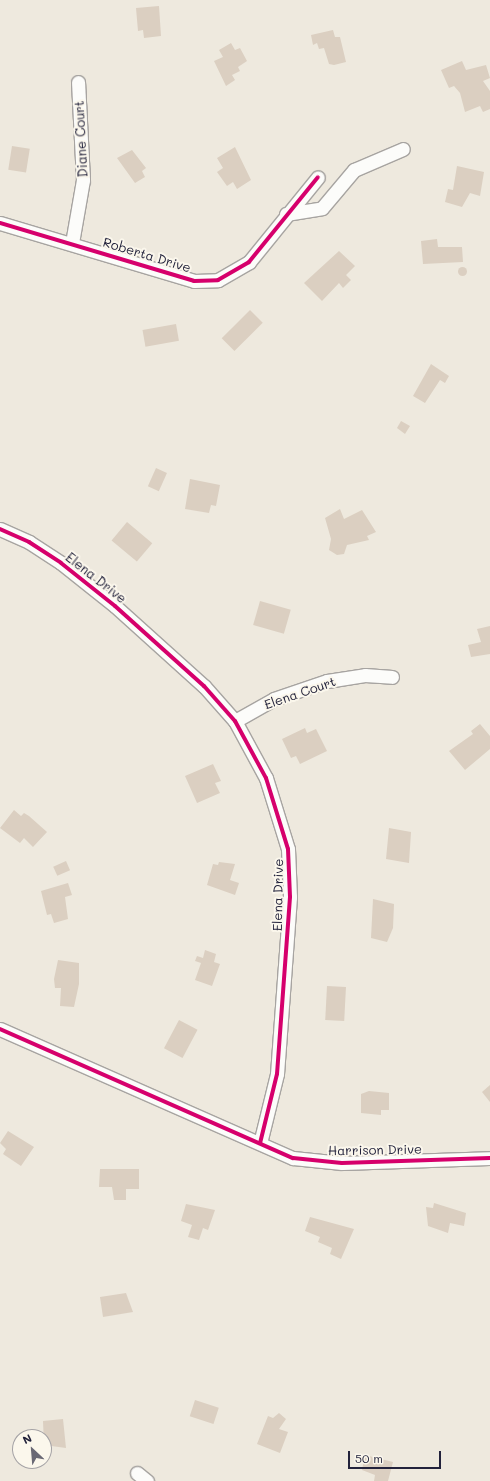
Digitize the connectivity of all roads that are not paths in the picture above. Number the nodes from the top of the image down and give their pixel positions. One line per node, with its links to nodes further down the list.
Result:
1 (78, 82): 6 (street, Diane Court)
2 (403, 149): 4 (street)
3 (318, 177): 4 (street, Roberta Drive)
4 (286, 214): 6 (street, Roberta Drive)
5 (0, 223): 6 (street, Roberta Drive)
6 (72, 242)
7 (0, 529): 9 (street, Elena Drive)
8 (392, 677): 9 (street, Elena Court)
9 (234, 721): 11 (street, Elena Drive)
10 (0, 1029): 11 (street, Harrison Drive)
11 (260, 1143): 12 (street, Harrison Drive)
12 (490, 1158)

